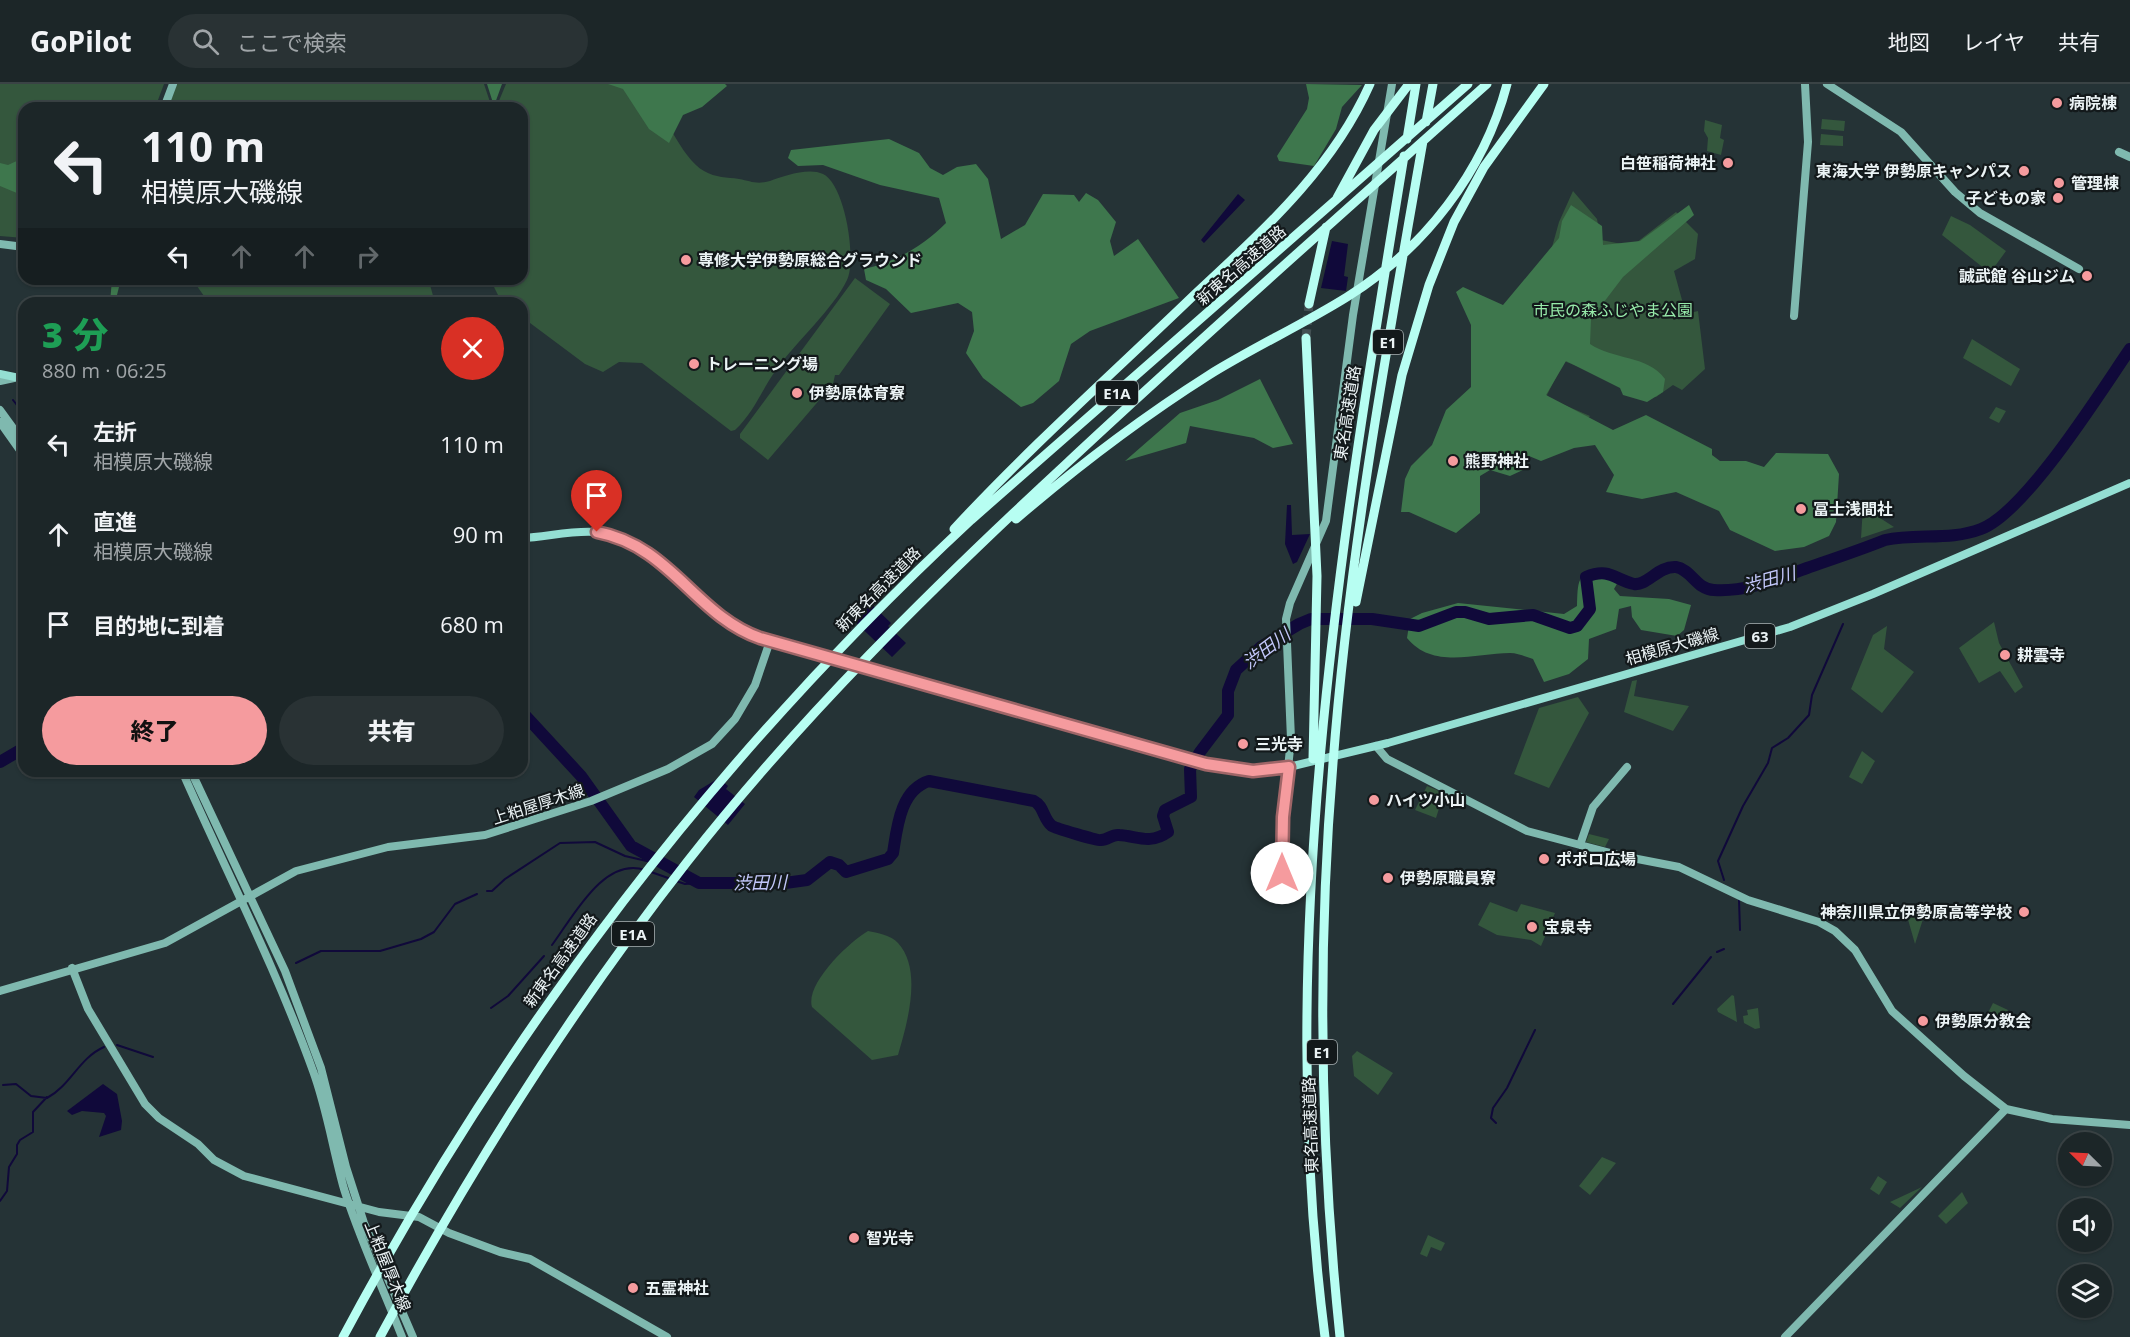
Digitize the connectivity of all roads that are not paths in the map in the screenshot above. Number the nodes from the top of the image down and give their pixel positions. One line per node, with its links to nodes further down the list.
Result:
1 (173, 84): 13 (street)
2 (1370, 84): 32 (highway)
3 (1392, 84): 38 (street)
4 (1410, 84): 19 (highway)
5 (1416, 84): 37 (highway, 東名高速道路 / E1)
6 (1432, 84): 34 (highway, 東名高速道路 / E1)
7 (1468, 84): 32 (highway, 新東名高速道路 / E1A)
8 (1487, 84): 33 (highway, 新東名高速道路 / E1A)
9 (1507, 84): 33 (highway)
10 (1544, 84): 34 (highway)
11 (1804, 84): 20 (street)
12 (1827, 84): 18 (street)
13 (166, 102)
14 (2119, 152): 15 (street)
15 (2130, 157)
16 (0, 244): 17 (street)
17 (18, 246)
18 (2079, 269)
19 (1309, 304)
20 (1794, 316)
21 (1306, 338): 37 (highway)
22 (0, 374): 23 (main road)
23 (18, 377)
24 (18, 378): 25 (street)
25 (0, 381)
26 (0, 410): 28 (street)
27 (0, 422): 29 (street)
28 (18, 435)
29 (18, 448)
30 (2130, 483): 36 (main road, 相模原大磯線 / 63)
31 (528, 537): 35 (main road, 63)
32 (929, 558): 52 (highway, 新東名高速道路 / E1A)
33 (948, 578): 53 (highway, E1A)
34 (1353, 602): 58 (highway, 東名高速道路 / E1)
35 (770, 641): 38 (main road, 相模原大磯線 / 63); 44 (street, 上粕屋厚木線)
36 (1376, 746): 38 (main road, 相模原大磯線 / 63); 42 (street)
37 (1316, 749): 57 (highway, 東名高速道路 / E1)
38 (1289, 767): 43 (street)
39 (1627, 767): 42 (street)
40 (185, 777): 45 (street, 上粕屋厚木線)
41 (194, 777): 44 (street, 上粕屋厚木線)
42 (1580, 845): 48 (street)
43 (1282, 873)
44 (249, 895): 45 (street, 上粕屋厚木線); 50 (street, 上粕屋厚木線)
45 (241, 900): 46 (street, 上粕屋厚木線); 50 (street, 上粕屋厚木線)
46 (72, 968): 47 (street, 上粕屋厚木線); 56 (street)
47 (0, 991)
48 (2006, 1109): 49 (street); 59 (street)
49 (2130, 1125)
50 (343, 1168): 51 (street, 上粕屋厚木線)
51 (360, 1225): 54 (street, 上粕屋厚木線); 55 (street, 上粕屋厚木線)
52 (343, 1337)
53 (380, 1337)
54 (402, 1337)
55 (413, 1337)
56 (667, 1337)
57 (1325, 1337)
58 (1340, 1337)
59 (1785, 1337)

